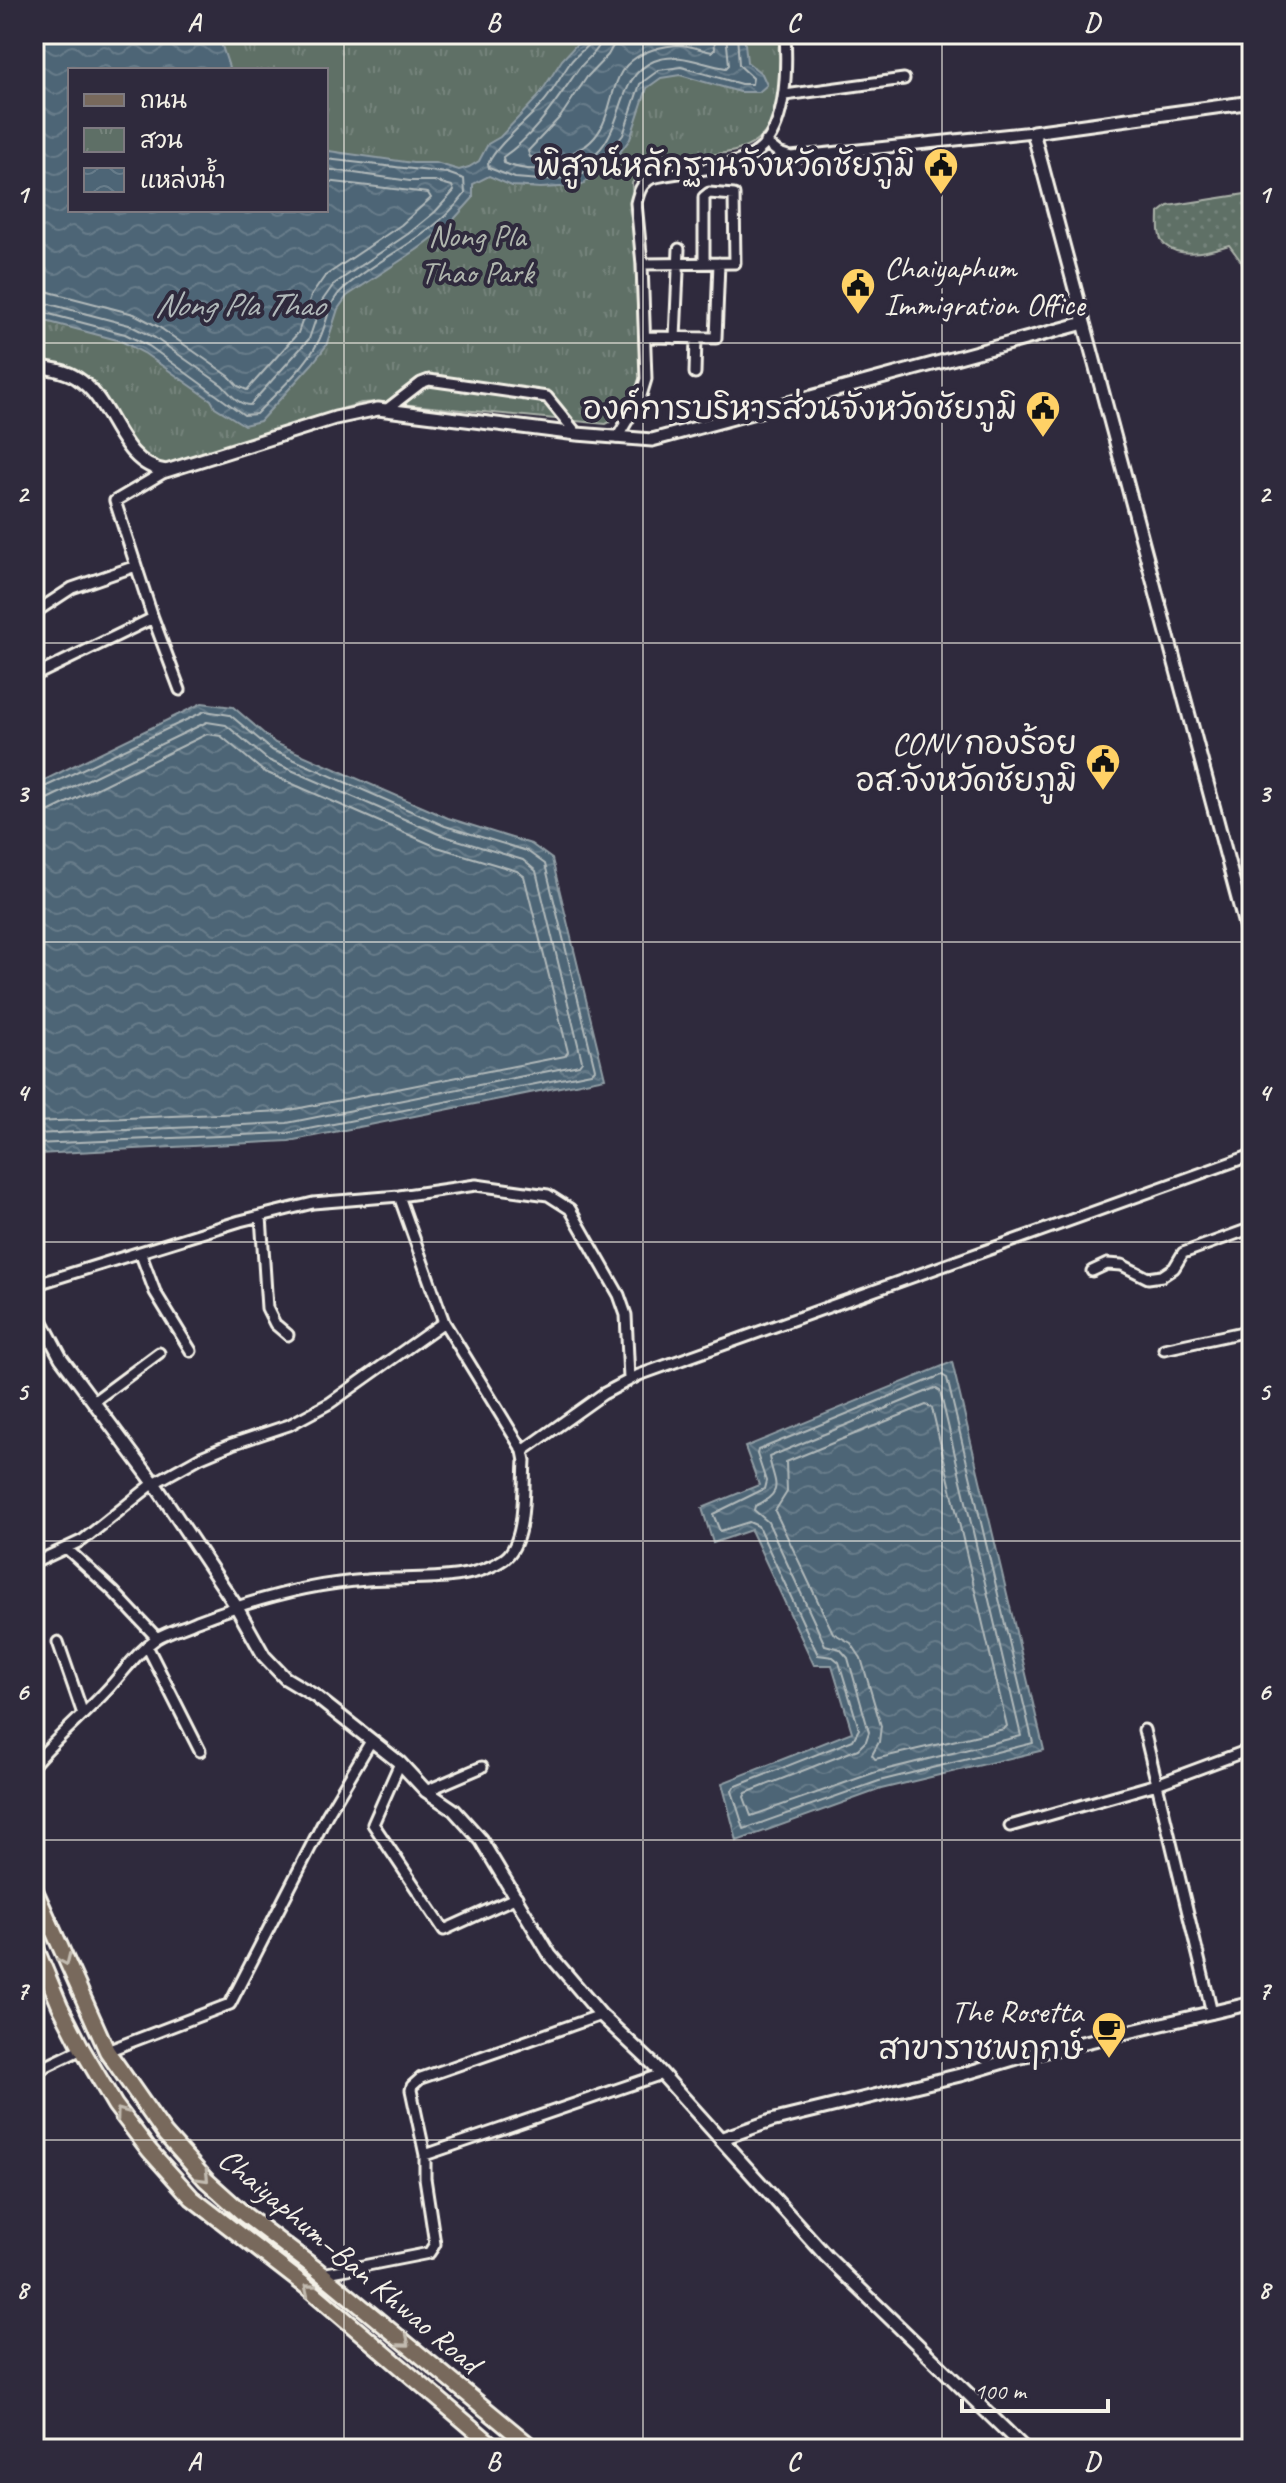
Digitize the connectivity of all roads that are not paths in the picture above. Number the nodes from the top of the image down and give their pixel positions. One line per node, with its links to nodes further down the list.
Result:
1 (785, 34): 3 (street)
2 (904, 79): 3 (street)
3 (785, 95): 6 (street)
4 (1252, 102): 5 (street)
5 (1033, 132): 6 (street); 12 (street)
6 (765, 142): 11 (street)
7 (679, 249): 8 (street)
8 (679, 263): 9 (street); 11 (street); 14 (street)
9 (704, 263): 10 (street); 10 (street)
10 (719, 263): 15 (street)
11 (642, 264): 13 (street)
12 (1084, 323): 20 (street); 27 (street)
13 (645, 337): 14 (street); 20 (street)
14 (675, 338): 15 (street)
15 (696, 338): 17 (street)
16 (34, 366): 21 (street)
17 (695, 373)
18 (386, 410): 19 (street); 19 (street); 21 (street)
19 (577, 434): 20 (street)
20 (617, 438)
21 (166, 471): 22 (street)
22 (136, 566): 23 (street); 24 (street)
23 (34, 613)
24 (153, 618): 25 (street); 26 (street)
25 (34, 676)
26 (180, 690)
27 (1252, 951)
28 (1252, 1155): 42 (street)
29 (399, 1196): 30 (street); 36 (street); 42 (street)
30 (261, 1216): 32 (street); 38 (street)
31 (1252, 1230): 33 (street)
32 (140, 1252): 34 (street); 40 (street)
33 (1092, 1271)
34 (34, 1285)
35 (34, 1307): 43 (street)
36 (444, 1322): 44 (street); 45 (street)
37 (1252, 1330): 39 (street)
38 (288, 1335)
39 (1164, 1349)
40 (191, 1351)
41 (159, 1353): 43 (street)
42 (629, 1379): 44 (street)
43 (93, 1402): 45 (street)
44 (523, 1451): 48 (street)
45 (154, 1483): 46 (street); 48 (street)
46 (66, 1548): 47 (street); 49 (street)
47 (34, 1563)
48 (236, 1606): 49 (street); 54 (street)
49 (157, 1638): 51 (street)
50 (58, 1642): 52 (street)
51 (147, 1646): 52 (street); 55 (street)
52 (83, 1714): 58 (street)
53 (1144, 1730): 60 (street)
54 (371, 1741): 57 (street); 70 (street)
55 (200, 1751)
56 (1243, 1752): 60 (street)
57 (400, 1763): 61 (street); 64 (street)
58 (34, 1764)
59 (482, 1767): 61 (street)
60 (1157, 1784): 62 (street); 67 (street)
61 (426, 1791): 64 (street)
62 (1010, 1826)
63 (34, 1888): 70 (main road, Chaiyaphum–Ban Khwao Road, one-way to 70)
64 (517, 1897): 68 (street)
65 (34, 1944): 69 (main road, Chaiyaphum–Ban Khwao Road)
66 (1252, 2003): 67 (street)
67 (1212, 2013): 73 (street)
68 (601, 2015): 72 (street); 74 (street)
69 (82, 2049): 71 (street); 76 (main road, Chaiyaphum–Ban Khwao Road, one-way to 69)
70 (107, 2051): 75 (main road, Chaiyaphum–Ban Khwao Road, one-way to 75)
71 (34, 2072)
72 (662, 2074): 73 (street); 74 (street)
73 (720, 2139): 78 (street)
74 (425, 2155): 75 (street)
75 (322, 2274): 77 (main road, Chaiyaphum–Ban Khwao Road, one-way to 77)
76 (497, 2449)
77 (534, 2449)
78 (1025, 2449)

